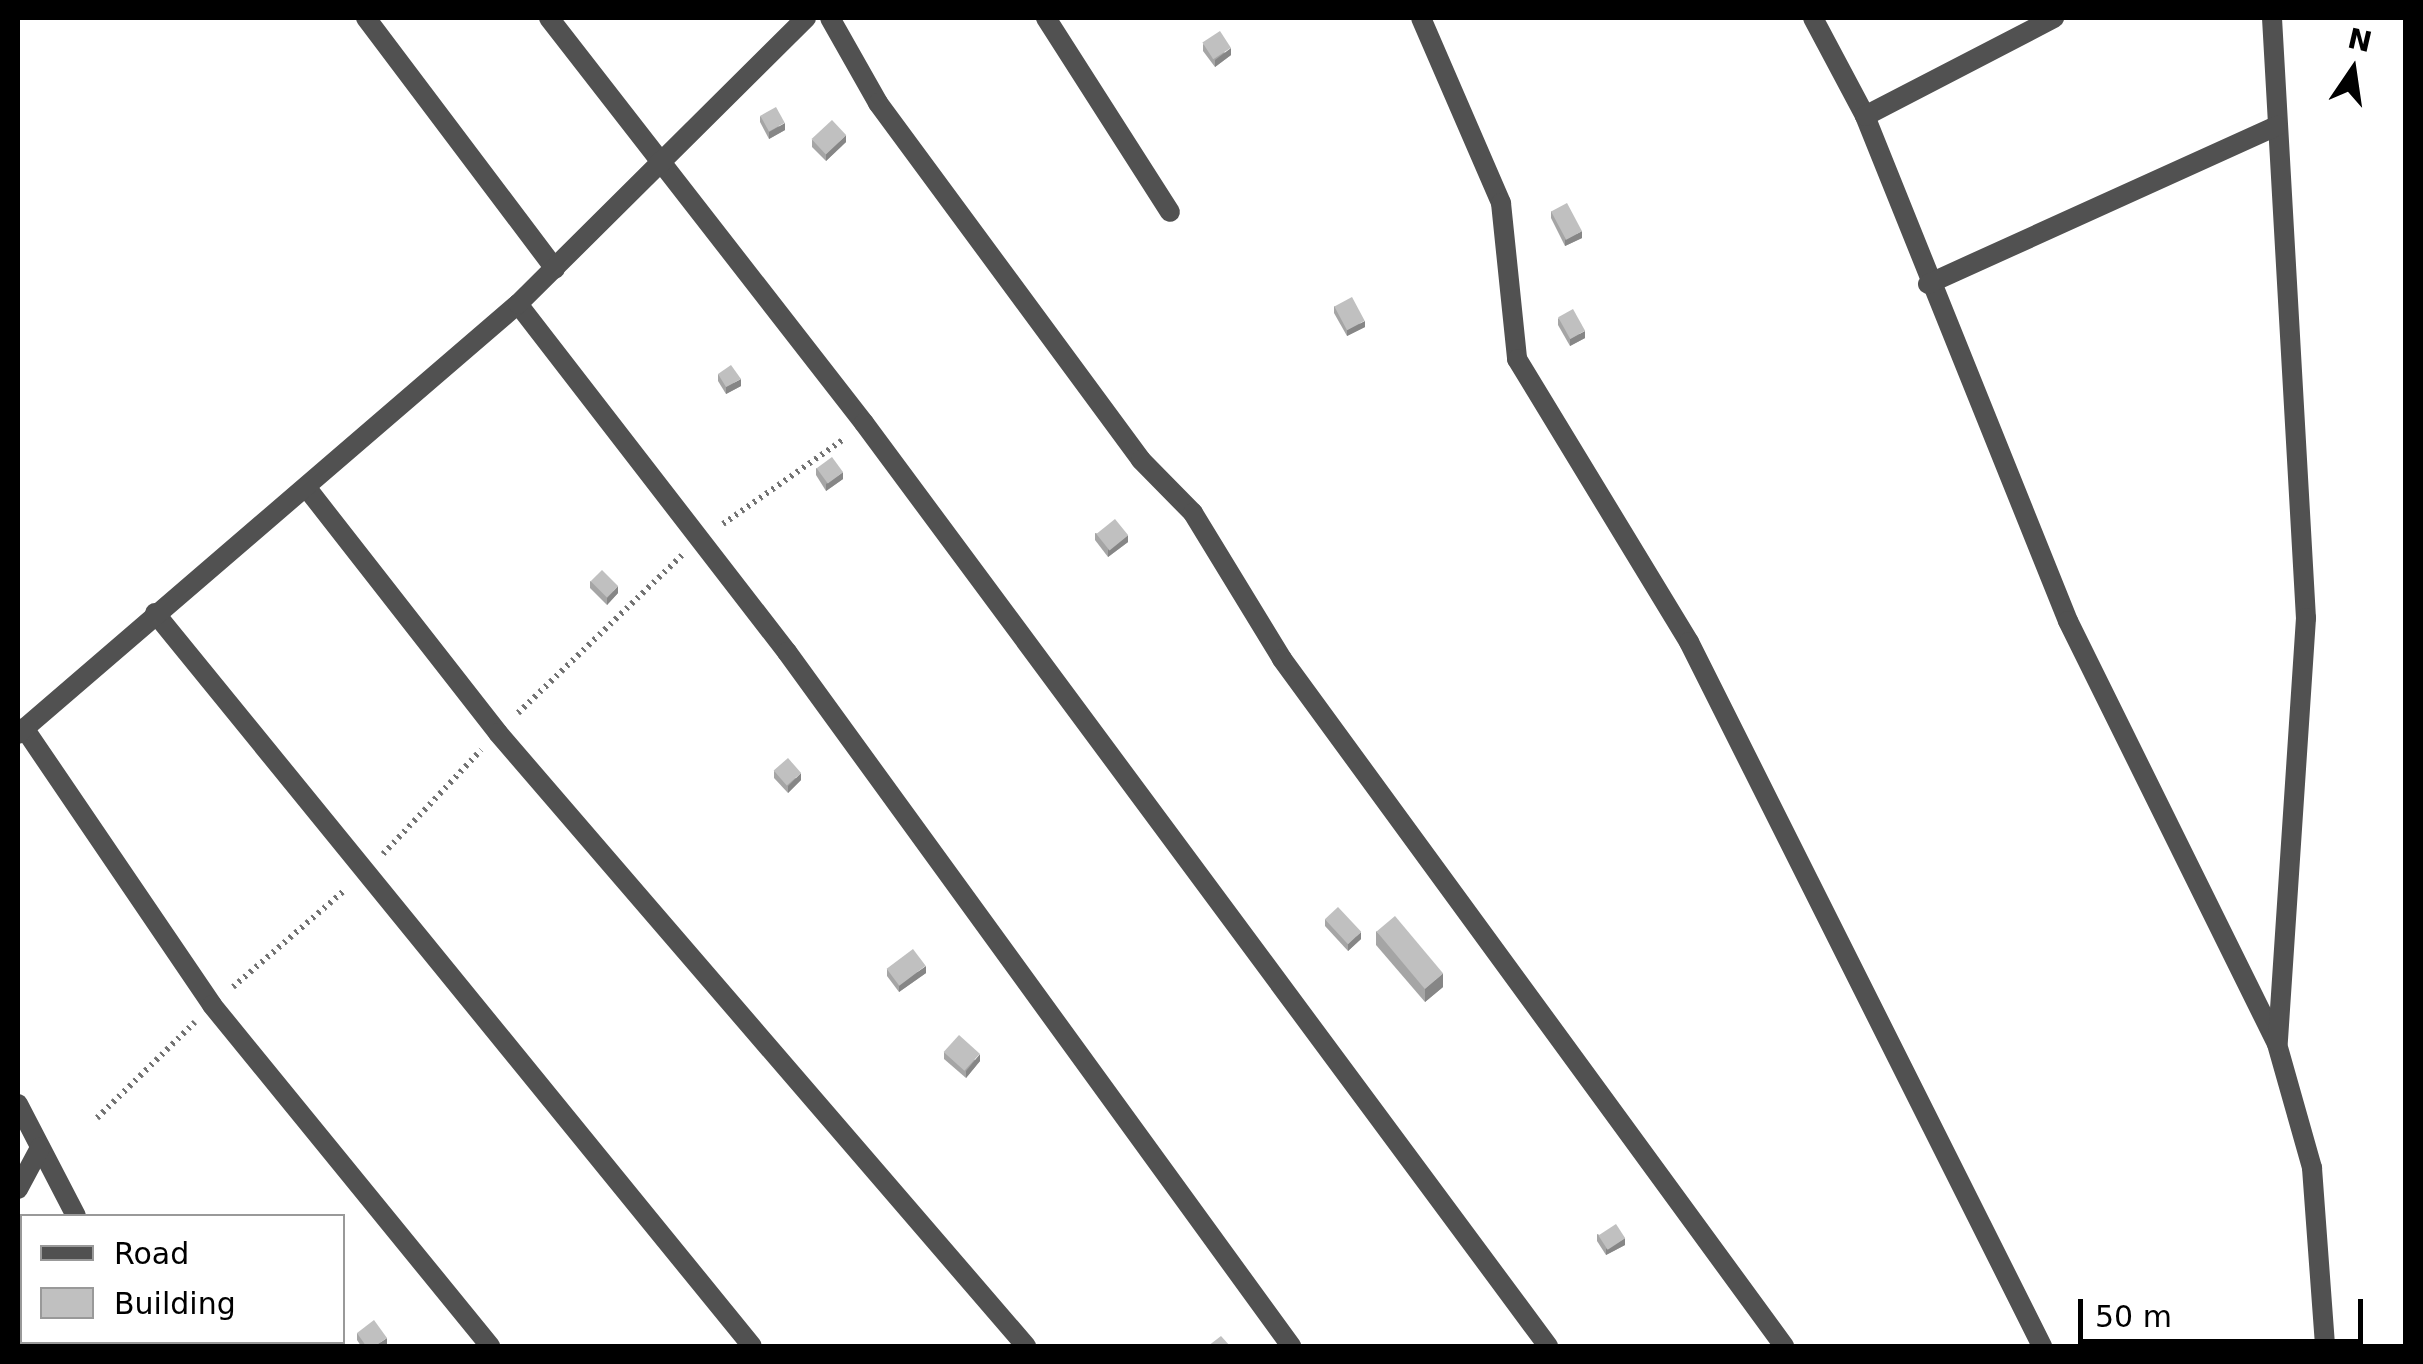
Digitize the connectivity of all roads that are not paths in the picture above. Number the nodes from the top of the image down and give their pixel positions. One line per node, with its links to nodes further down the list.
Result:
1 (366, 18): 14 (street)
2 (548, 18): 12 (street)
3 (806, 18): 12 (street)
4 (830, 18): 30 (street)
5 (1046, 18): 13 (street)
6 (1421, 18): 31 (street)
7 (1813, 18): 10 (street)
8 (2054, 18): 10 (street)
9 (2272, 18): 11 (street)
10 (1865, 116): 15 (street)
11 (2276, 126): 15 (street); 20 (street)
12 (656, 166): 14 (street); 29 (street)
13 (1170, 212)
14 (555, 269): 16 (street)
15 (1928, 284): 20 (street)
16 (518, 304): 17 (street); 28 (street)
17 (306, 486): 18 (street); 27 (street)
18 (154, 613): 19 (street); 26 (street)
19 (21, 731): 25 (street)
20 (2278, 1044): 32 (street)
21 (18, 1104): 22 (street)
22 (40, 1148): 23 (street); 24 (street)
23 (18, 1188)
24 (75, 1214)
25 (490, 1346)
26 (752, 1346)
27 (1026, 1346)
28 (1291, 1346)
29 (1548, 1346)
30 (1784, 1346)
31 (2042, 1346)
32 (2325, 1346)

